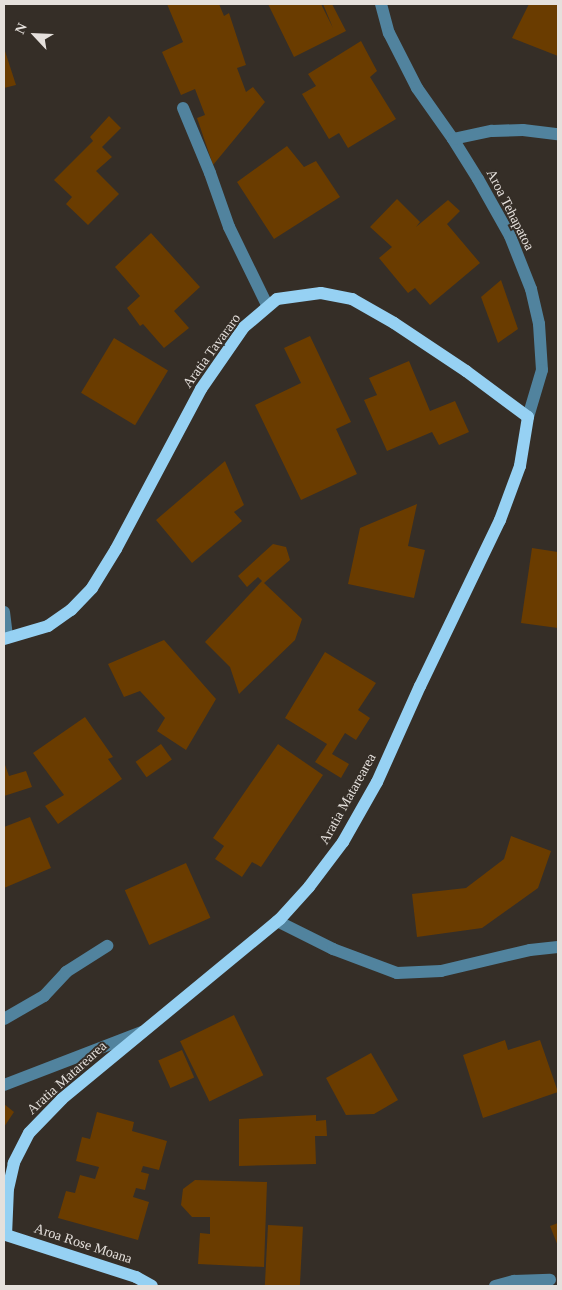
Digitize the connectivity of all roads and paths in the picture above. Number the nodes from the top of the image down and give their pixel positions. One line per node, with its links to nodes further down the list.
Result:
1 (381, 4): 4 (street, Aroa Tehapatoa)
2 (183, 108): 5 (street)
3 (558, 134): 4 (street)
4 (453, 138): 6 (street, Aroa Tehapatoa)
5 (267, 305): 6 (main road, Aratia Tavararo); 8 (main road, Aratia Tavararo)
6 (528, 416): 9 (main road, Aratia Matarearea)
7 (4, 612): 8 (street)
8 (6, 638)
9 (277, 921): 11 (street); 13 (main road, Aratia Matarearea)
10 (107, 946): 12 (street)
11 (558, 946)
12 (4, 1019)
13 (145, 1031): 14 (street); 15 (main road, Aratia Matarearea)
14 (4, 1085)
15 (5, 1235): 17 (main road, Aroa Rose Moana)
16 (550, 1280): 18 (street)
17 (152, 1286)
18 (495, 1286)

